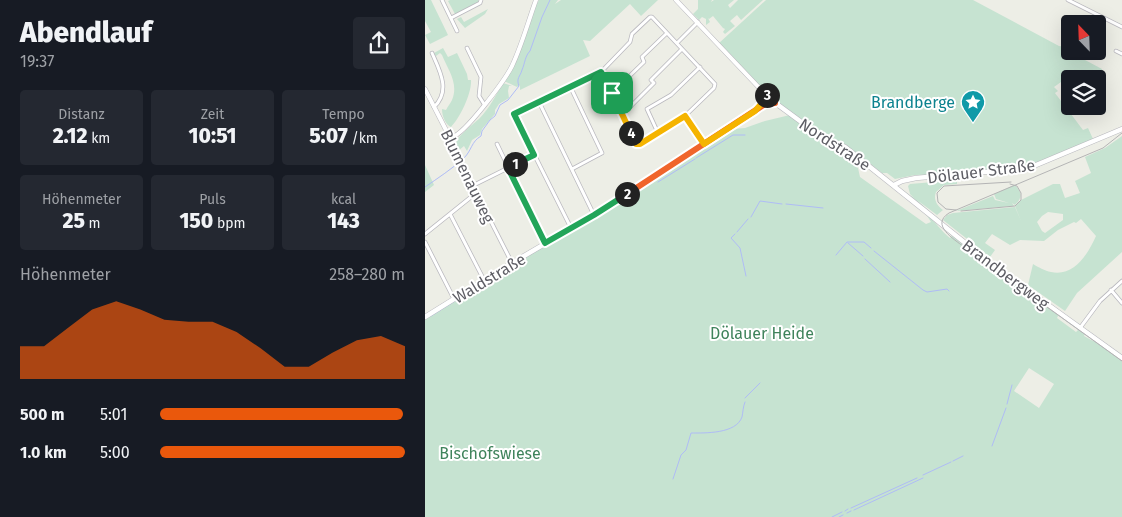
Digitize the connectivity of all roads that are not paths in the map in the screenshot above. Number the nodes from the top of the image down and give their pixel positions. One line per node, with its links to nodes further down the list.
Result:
1 (443, 0): 6 (street)
2 (481, 0): 6 (street)
3 (536, 0): 25 (street)
4 (676, 0): 7 (street, Nordstraße)
5 (1068, 0): 8 (street)
6 (451, 18): 9 (street)
7 (697, 22): 11 (street); 22 (street, Nordstraße)
8 (1122, 27)
9 (457, 31)
10 (667, 33): 11 (street); 18 (street); 21 (street)
11 (677, 43): 13 (street)
12 (467, 48): 25 (street)
13 (682, 49): 17 (street); 27 (street)
14 (1116, 52): 16 (street)
15 (432, 53): 26 (street)
16 (1122, 54)
17 (700, 67): 28 (street); 30 (street)
18 (601, 72): 19 (street); 21 (street)
19 (571, 86): 23 (street); 36 (street)
20 (425, 89): 26 (street, Blumenauweg)
21 (612, 93): 27 (street)
22 (764, 96): 24 (main road, Nordstraße); 24 (main road)
23 (539, 102): 34 (street); 36 (street)
24 (766, 102): 33 (main road, Waldstraße); 37 (main road, Nordstraße)
25 (485, 104): 31 (street)
26 (434, 107): 31 (street, Blumenauweg)
27 (622, 115): 30 (street)
28 (685, 116): 30 (street); 33 (street)
29 (1122, 129): 37 (main road, Dölauer Straße)
30 (658, 133)
31 (452, 137): 38 (street, Blumenauweg)
32 (497, 144): 35 (street)
33 (704, 144): 41 (main road, Waldstraße)
34 (534, 155): 35 (street); 42 (street)
35 (508, 168): 38 (street); 45 (street)
36 (572, 169): 41 (street)
37 (894, 185): 53 (main road, Brandbergweg)
38 (473, 186): 39 (street, Blumenauweg)
39 (476, 193): 40 (street); 46 (street, Blumenauweg)
40 (450, 214): 43 (street); 47 (street)
41 (594, 215): 42 (main road, Waldstraße)
42 (571, 228): 45 (main road, Waldstraße)
43 (425, 234)
44 (425, 242): 50 (street)
45 (545, 243): 46 (main road, Waldstraße)
46 (512, 263): 47 (main road, Waldstraße)
47 (484, 280): 50 (main road, Waldstraße)
48 (1122, 281): 49 (street)
49 (1111, 290): 51 (street); 53 (street)
50 (454, 299): 52 (main road, Waldstraße)
51 (1122, 303)
52 (425, 317)
53 (1080, 328): 54 (main road, Brandbergweg)
54 (1122, 358)

